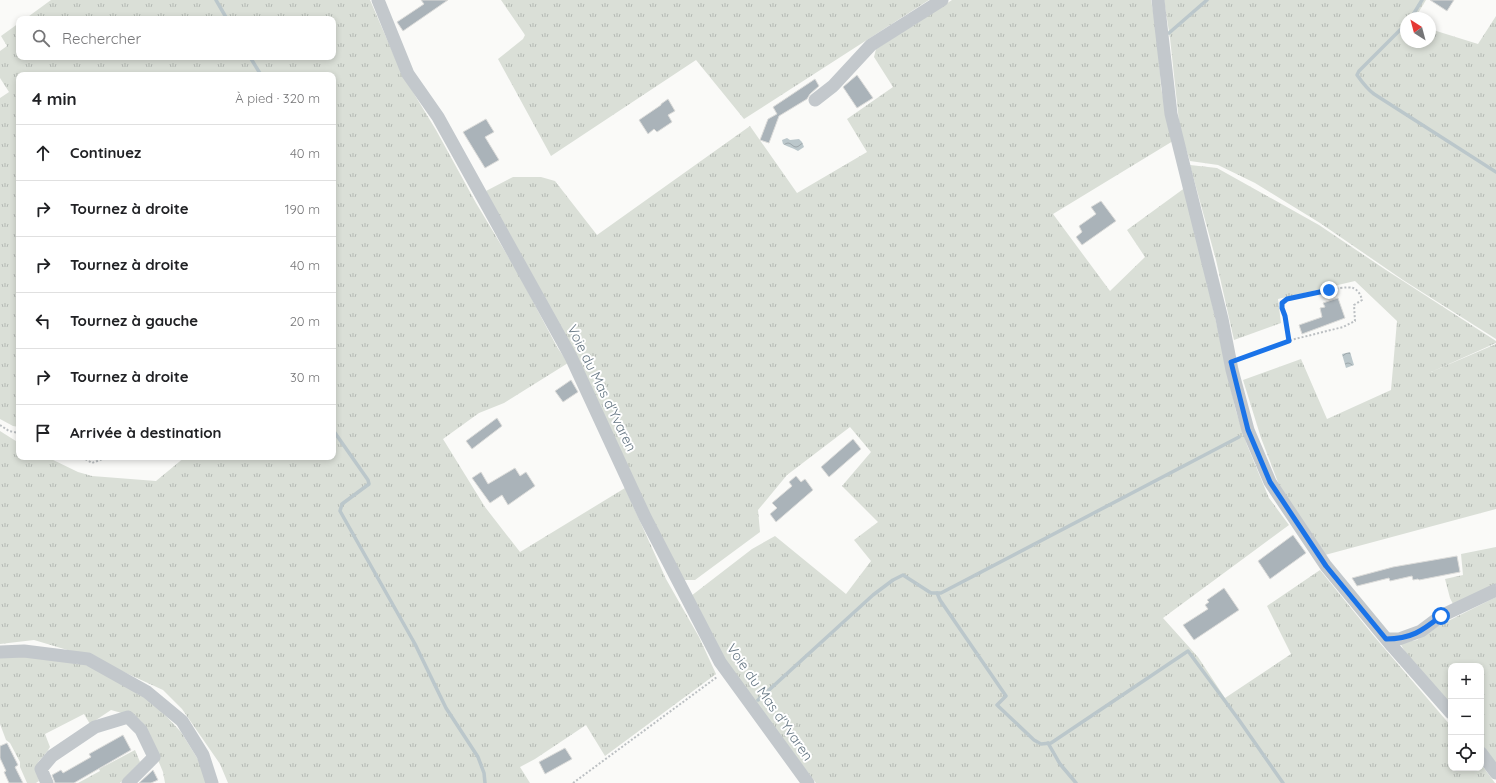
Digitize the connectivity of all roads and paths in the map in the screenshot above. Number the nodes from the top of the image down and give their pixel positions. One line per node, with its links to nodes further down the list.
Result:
1 (378, 0): 14 (street, Voie du Mas d'Yvaren)
2 (942, 0): 4 (street)
3 (1158, 0): 6 (street)
4 (815, 100)
5 (1289, 341): 5 (path); 6 (path)
6 (1231, 362): 12 (street)
7 (0, 425): 8 (path)
8 (16, 432)
9 (87, 460): 10 (path)
10 (100, 460)
11 (1496, 590): 12 (street)
12 (1386, 639): 15 (street)
13 (0, 652): 20 (street)
14 (725, 670): 21 (path); 22 (street, Voie du Mas d'Yvaren)
15 (1448, 710)
16 (1484, 757): 17 (street)
17 (1496, 773)
18 (47, 783): 19 (street)
19 (128, 783)
20 (212, 783)
21 (573, 783)
22 (808, 783)

